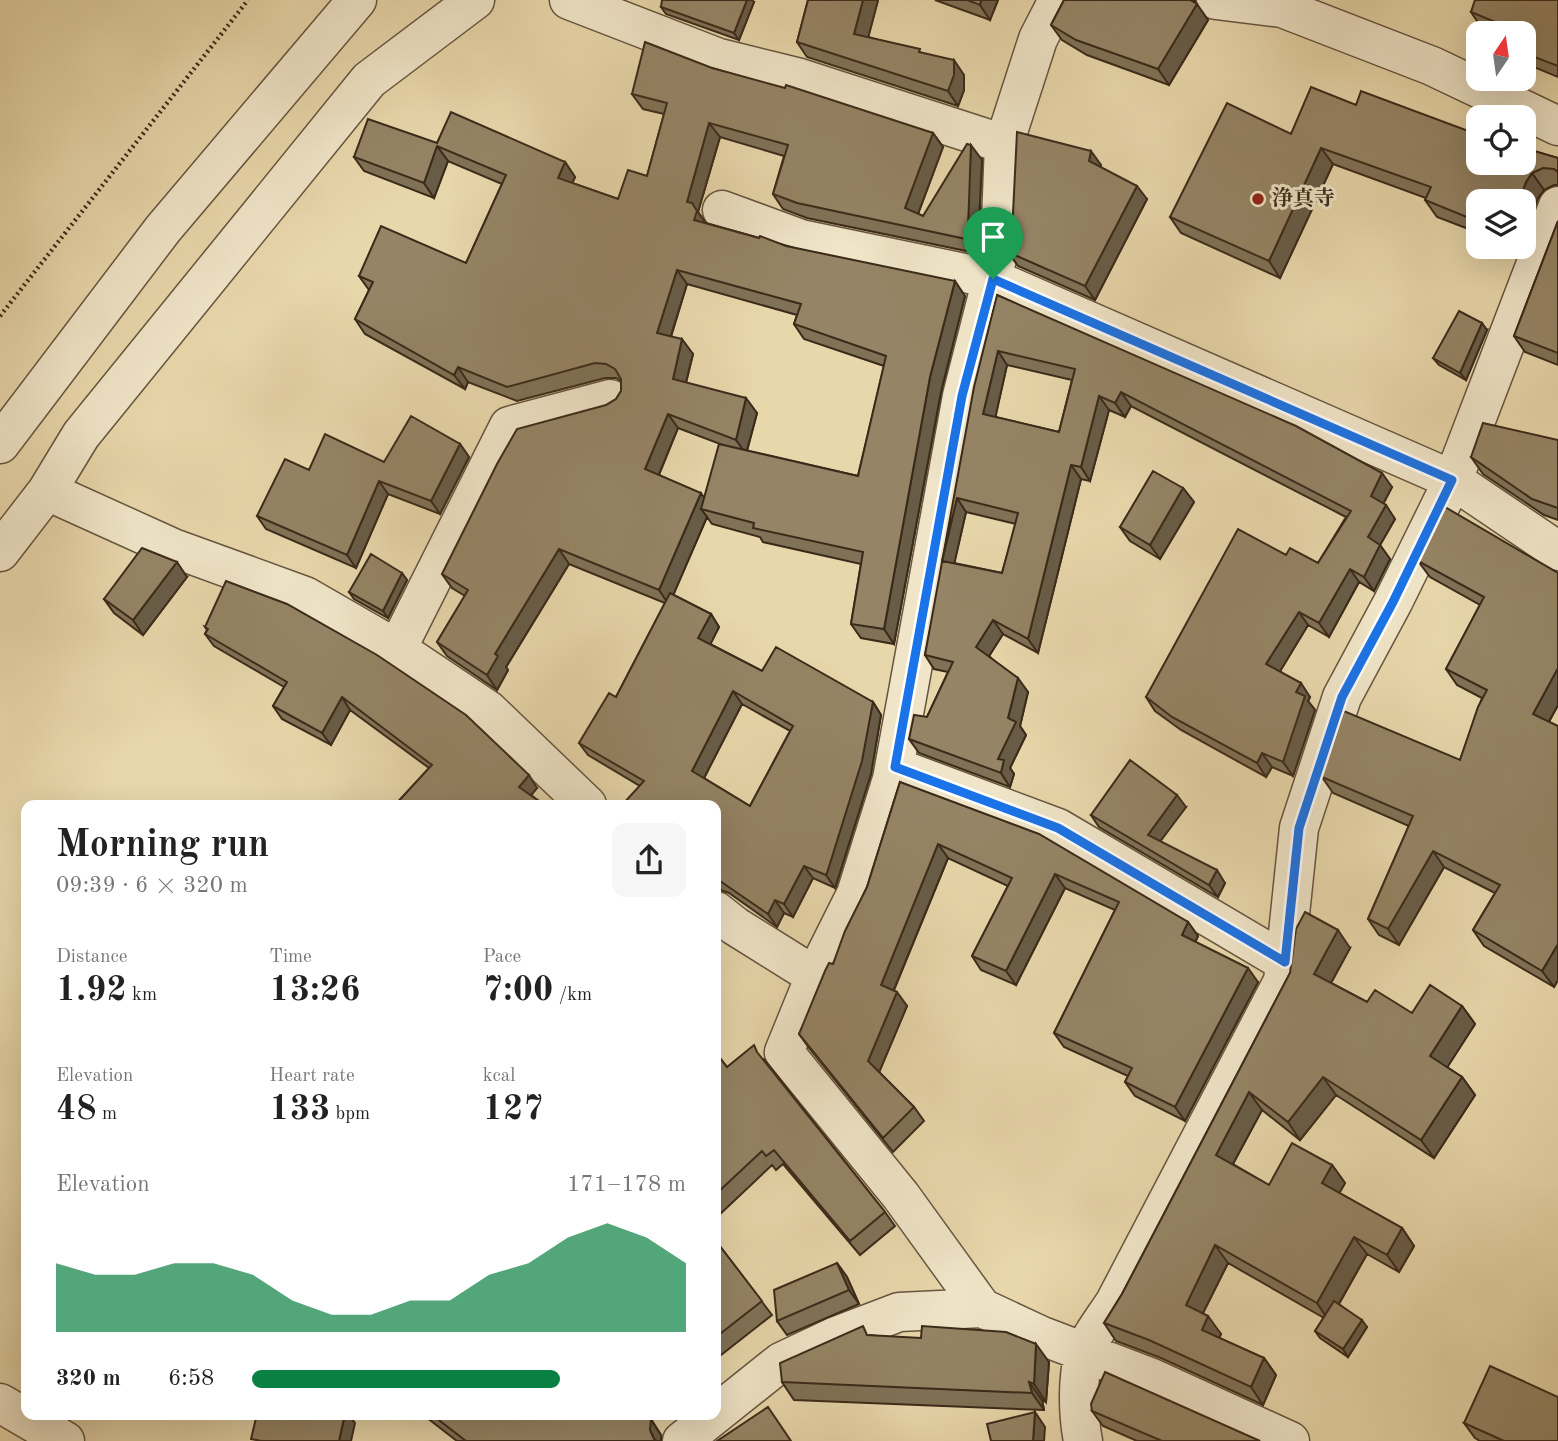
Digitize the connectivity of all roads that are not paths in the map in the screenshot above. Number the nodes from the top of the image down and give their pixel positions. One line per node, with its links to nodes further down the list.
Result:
1 (356, 0): 12 (street)
2 (475, 0): 14 (street)
3 (569, 0): 7 (street)
4 (1058, 0): 7 (street)
5 (1216, 0): 6 (street)
6 (1558, 126)
7 (1004, 144): 10 (street)
8 (1558, 206): 13 (street)
9 (722, 210): 10 (street)
10 (993, 279): 13 (street); 18 (street)
11 (610, 399): 17 (street)
12 (0, 444)
13 (1452, 480): 15 (street); 21 (street)
14 (47, 491): 16 (street); 17 (street)
15 (1558, 551)
16 (0, 552)
17 (397, 649): 19 (street)
18 (895, 767): 21 (street); 22 (street)
19 (582, 800)
20 (721, 915): 22 (street)
21 (1285, 962): 24 (street)
22 (815, 976): 23 (street)
23 (982, 1308): 24 (street); 26 (street)
24 (1085, 1351): 32 (street); 33 (street)
25 (0, 1403): 27 (street)
26 (721, 1410)
27 (21, 1415)
28 (29, 1420): 30 (street)
29 (708, 1420): 31 (street)
30 (65, 1441)
31 (682, 1441)
32 (1083, 1441)
33 (1290, 1441)

